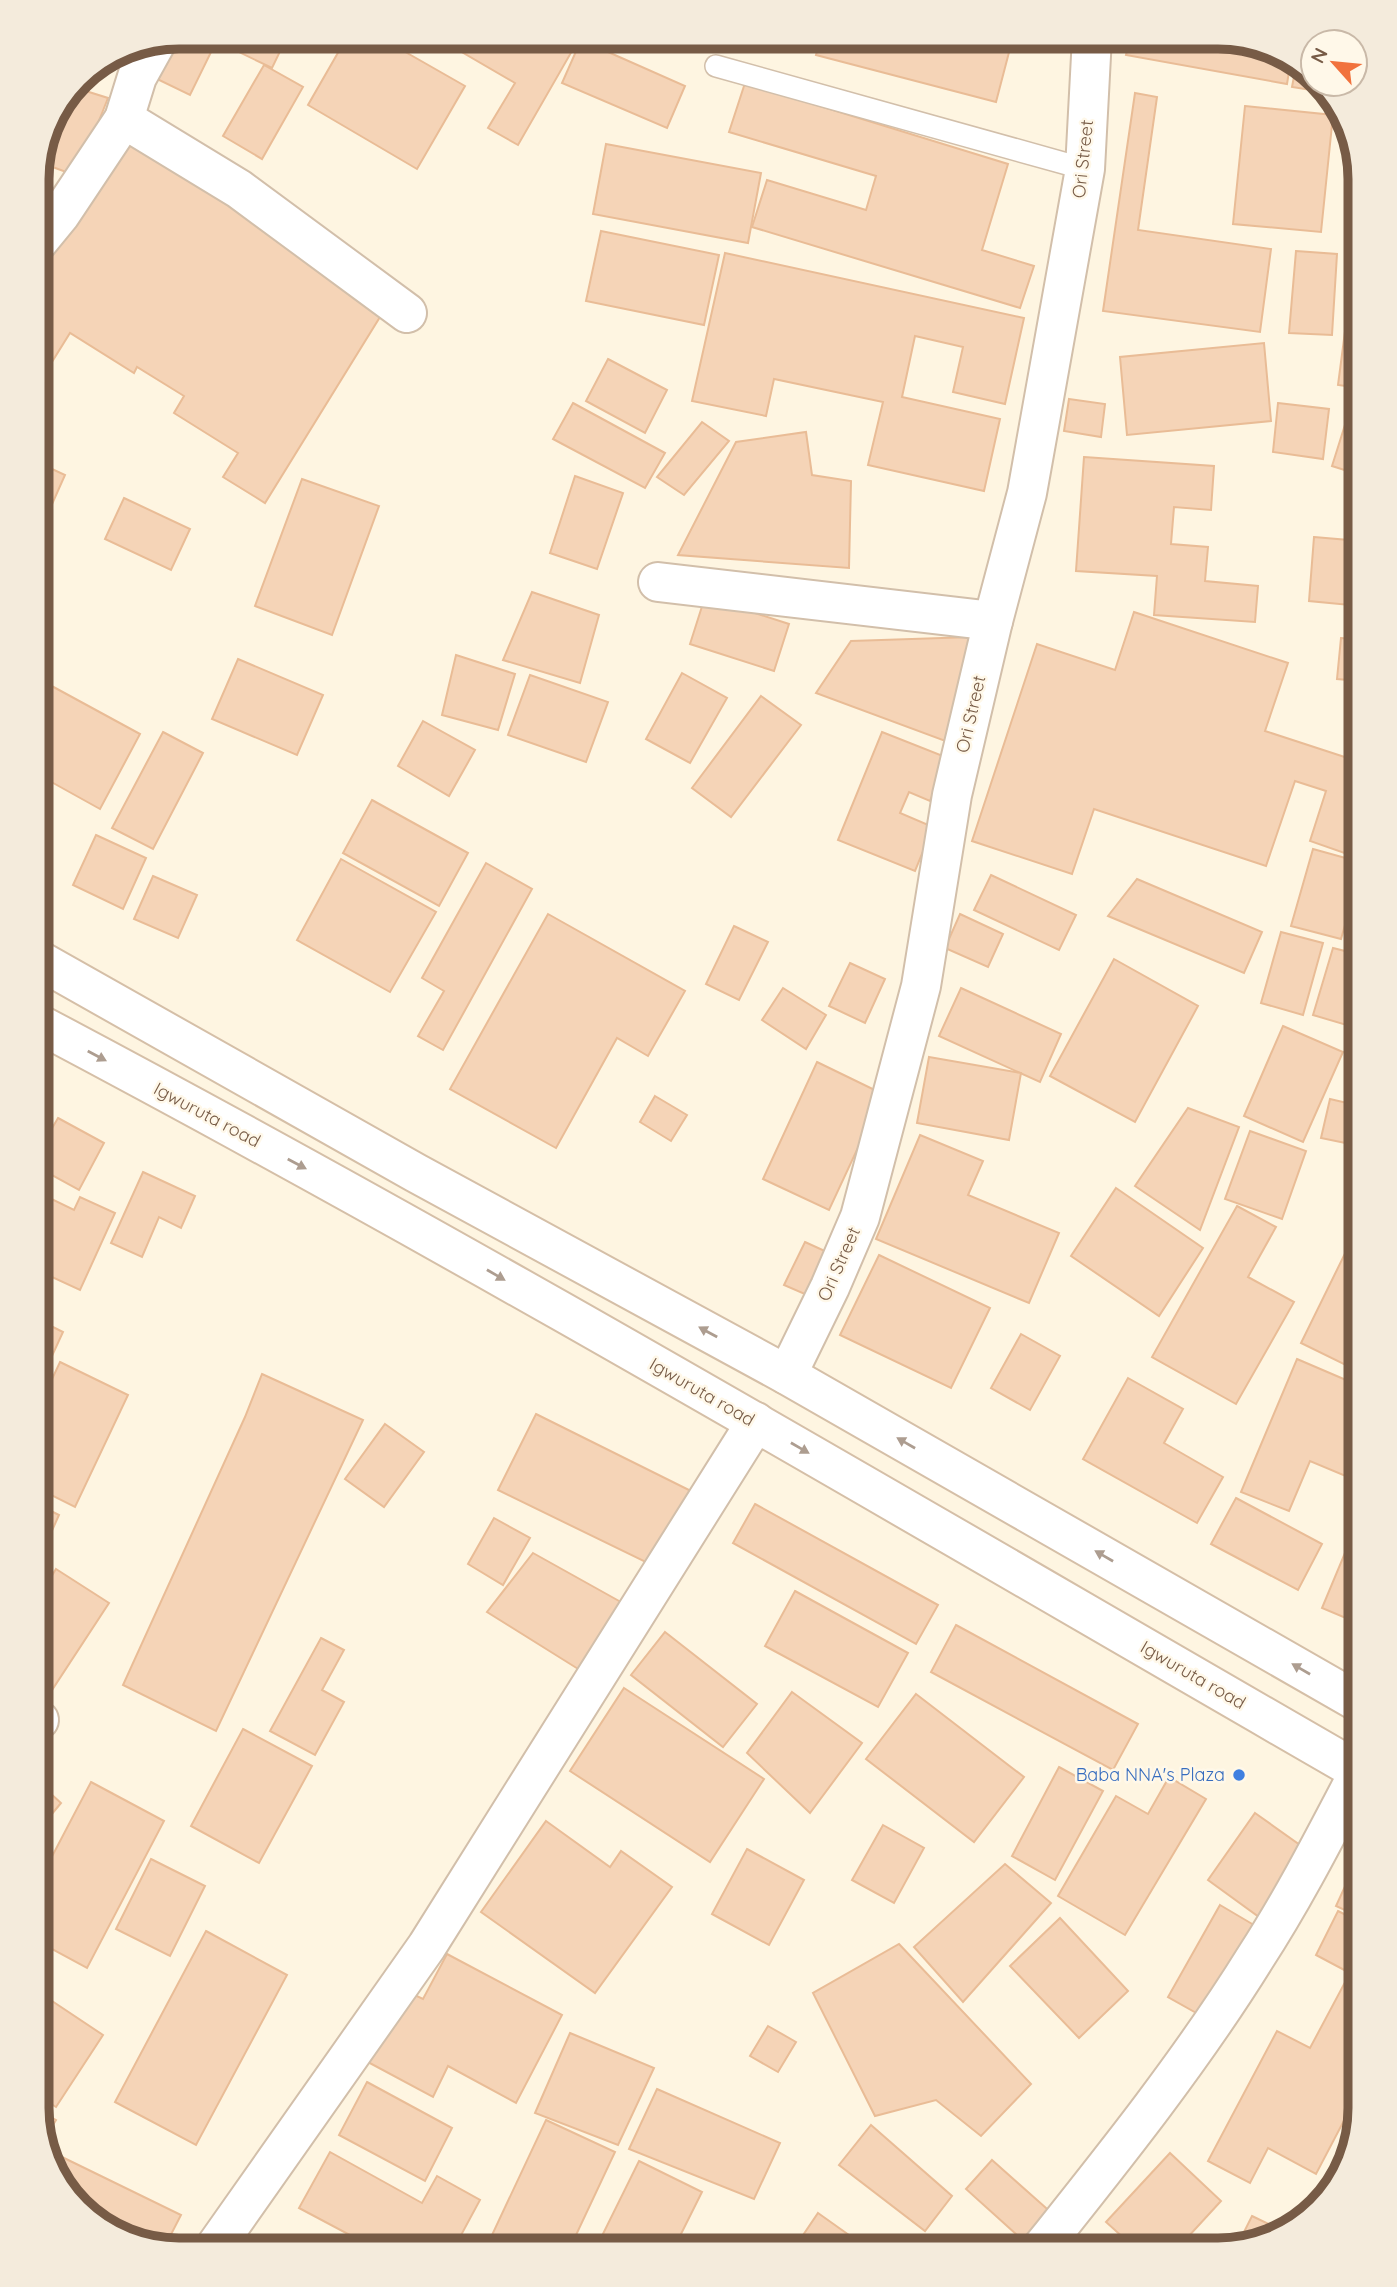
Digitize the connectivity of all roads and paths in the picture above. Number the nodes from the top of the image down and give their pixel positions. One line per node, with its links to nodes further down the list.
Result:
1 (1091, 49): 5 (street, Ori Street)
2 (151, 52): 4 (street)
3 (716, 66): 5 (lane)
4 (124, 119): 6 (street); 7 (street)
5 (1085, 169): 9 (street, Ori Street)
6 (49, 215)
7 (407, 313)
8 (658, 582): 9 (street)
9 (993, 621): 12 (street, Ori Street)
10 (49, 966): 12 (street, one-way to 10)
11 (49, 1030): 13 (street, Igwuruta road, one-way to 13)
12 (787, 1375): 14 (street, one-way to 12)
13 (756, 1422): 15 (street, Igwuruta road, one-way to 15); 17 (street)
14 (1348, 1696)
15 (1348, 1765)
16 (1348, 1794): 18 (street)
17 (221, 2238)
18 (1050, 2238)

